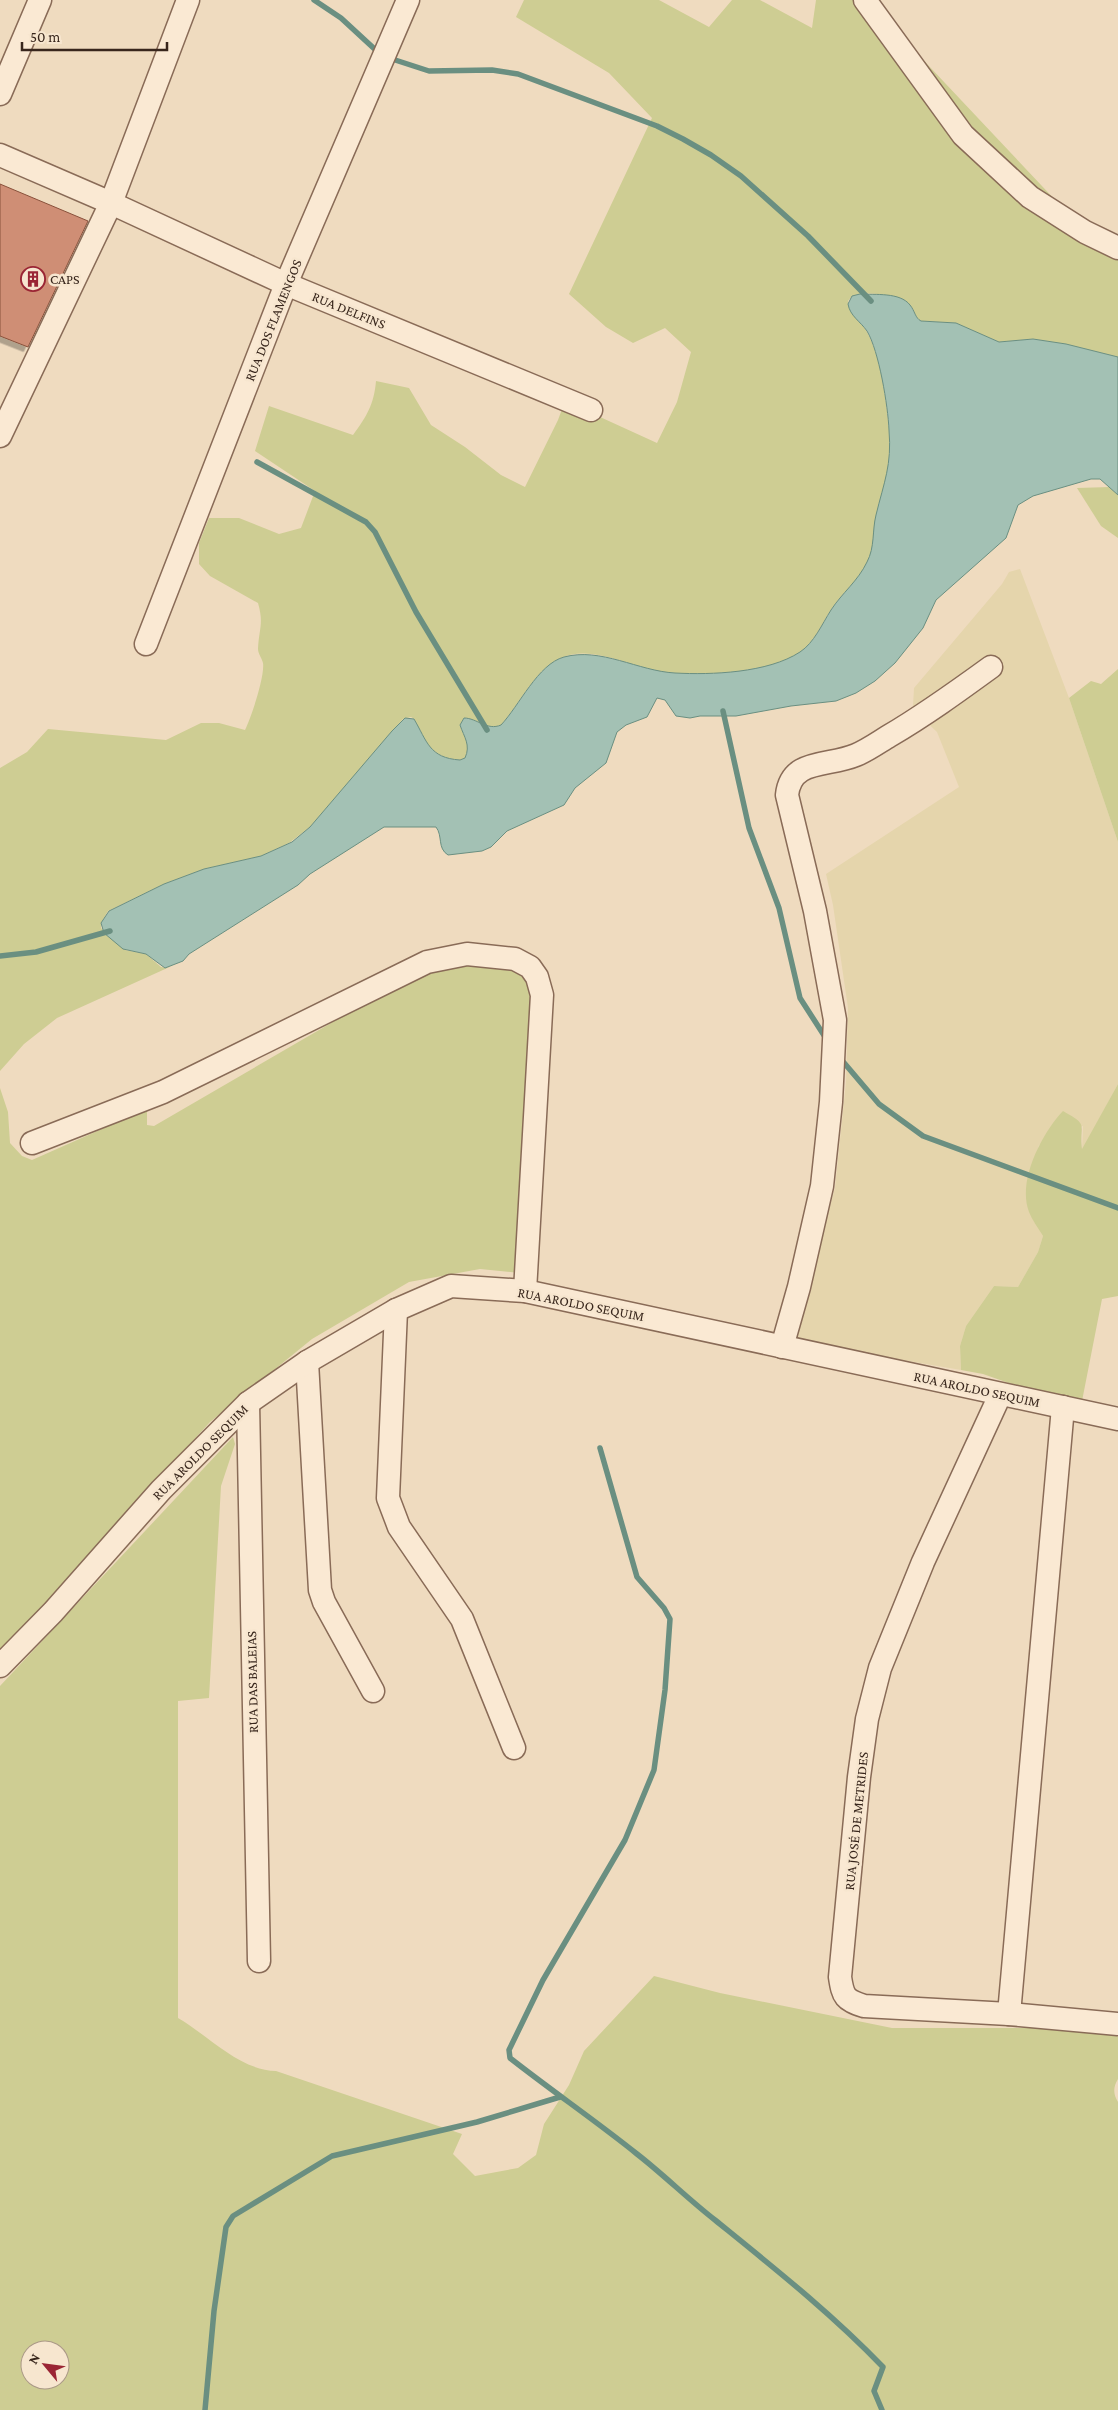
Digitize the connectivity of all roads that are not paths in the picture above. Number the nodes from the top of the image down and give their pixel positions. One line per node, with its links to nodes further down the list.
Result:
1 (40, 0): 5 (street)
2 (188, 0): 7 (street)
3 (408, 0): 9 (street, RUA DOS FLAMENGOS)
4 (865, 0): 8 (street)
5 (0, 94)
6 (0, 155): 7 (street, RUA DELFINS)
7 (111, 203): 9 (street, RUA DELFINS); 11 (street)
8 (1118, 248)
9 (286, 284): 10 (street, RUA DELFINS); 12 (street, RUA DOS FLAMENGOS)
10 (591, 410)
11 (0, 436)
12 (146, 644)
13 (992, 667): 17 (street)
14 (32, 1143): 15 (street)
15 (525, 1291): 16 (street, RUA AROLDO SEQUIM); 17 (street, RUA AROLDO SEQUIM)
16 (396, 1310): 18 (street, RUA AROLDO SEQUIM); 25 (street)
17 (782, 1346): 19 (street, RUA AROLDO SEQUIM)
18 (307, 1362): 20 (street, RUA AROLDO SEQUIM); 24 (street)
19 (1000, 1395): 21 (street, RUA AROLDO SEQUIM); 27 (street, RUA JOSÉ DE METRIDES)
20 (248, 1403): 23 (street, RUA AROLDO SEQUIM); 26 (street, RUA DAS BALEIAS)
21 (1063, 1407): 22 (street, RUA AROLDO SEQUIM); 27 (street)
22 (1118, 1419)
23 (0, 1666)
24 (373, 1691)
25 (514, 1748)
26 (259, 1961)
27 (1009, 2014): 28 (street, RUA JOSÉ DE METRIDES)
28 (1118, 2024)

